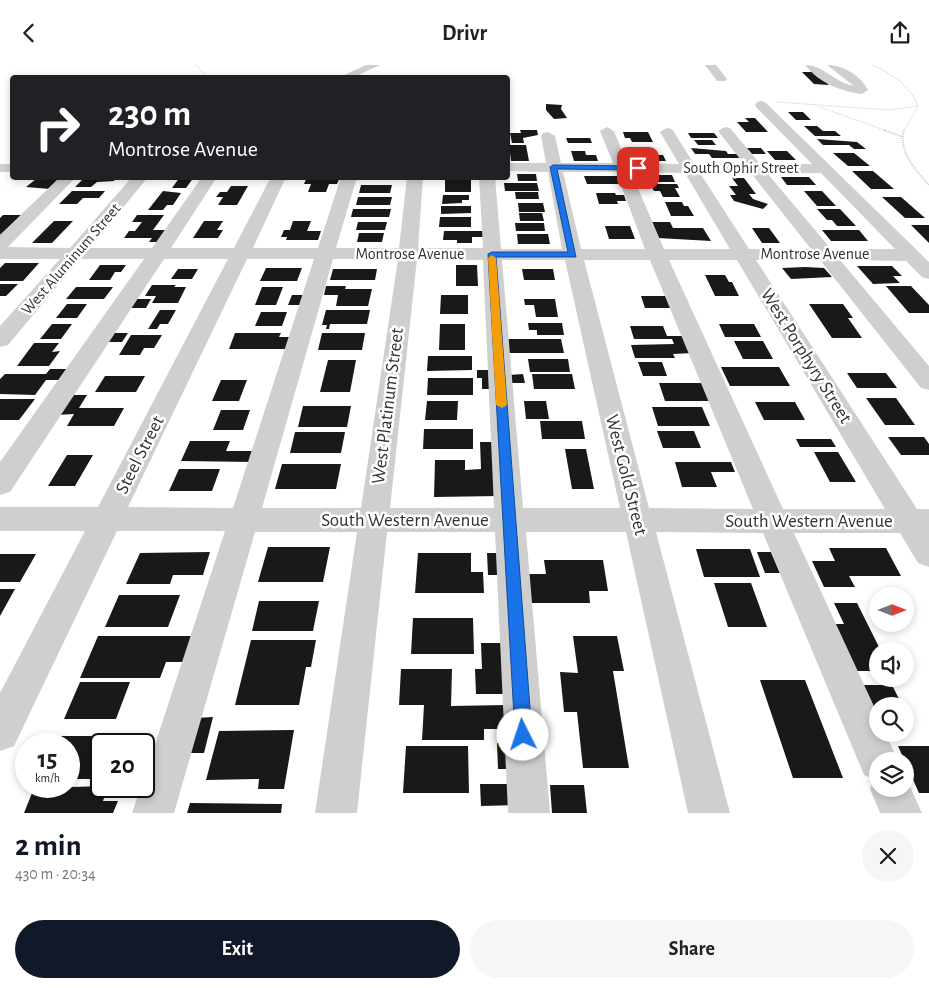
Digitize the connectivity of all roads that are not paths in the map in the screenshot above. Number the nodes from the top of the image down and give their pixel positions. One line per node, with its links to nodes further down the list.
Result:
1 (375, 65): 5 (street)
2 (710, 65): 6 (street)
3 (810, 65): 4 (street)
4 (832, 65)
5 (351, 75)
6 (721, 79)
7 (761, 105): 17 (street)
8 (607, 131): 14 (street)
9 (725, 131): 16 (street)
10 (667, 132): 15 (street, West Porphyry Street)
11 (548, 136): 13 (street, West Gold Street)
12 (510, 167): 13 (street, South Ophir Street)
13 (553, 167): 14 (street, South Ophir Street); 35 (street, West Gold Street)
14 (621, 168): 15 (street, South Ophir Street); 36 (street)
15 (688, 168): 16 (street, South Ophir Street); 33 (street, West Porphyry Street)
16 (755, 168): 17 (street, South Ophir Street); 34 (street)
17 (824, 169): 37 (street)
18 (66, 180): 25 (street)
19 (138, 180): 27 (street, West Aluminum Street)
20 (208, 180): 28 (street)
21 (279, 180): 29 (street, Steel Street)
22 (348, 180): 30 (street)
23 (415, 180): 31 (street, West Platinum Street)
24 (487, 180): 32 (street)
25 (0, 245)
26 (0, 253): 27 (street, Montrose Avenue)
27 (77, 253): 28 (street, Montrose Avenue); 39 (street, West Aluminum Street)
28 (159, 253): 29 (street, Montrose Avenue); 41 (street)
29 (243, 253): 30 (street, Montrose Avenue); 43 (street, Steel Street)
30 (326, 254): 31 (street, Montrose Avenue); 44 (street)
31 (408, 254): 32 (street, Montrose Avenue); 45 (street, West Platinum Street)
32 (492, 254): 35 (street, Montrose Avenue); 46 (street)
33 (742, 254): 34 (street, Montrose Avenue); 36 (street, Montrose Avenue); 49 (street, West Porphyry Street)
34 (825, 254): 37 (street, Montrose Avenue); 40 (street)
35 (573, 255): 36 (street, Montrose Avenue); 47 (street, West Gold Street)
36 (658, 255): 48 (street)
37 (910, 255): 38 (street)
38 (929, 273)
39 (0, 340)
40 (929, 383)
41 (0, 484)
42 (0, 519): 43 (street, South Western Avenue)
43 (108, 519): 44 (street, South Western Avenue); 51 (street, Steel Street)
44 (245, 519): 45 (street, South Western Avenue); 54 (street)
45 (374, 520): 46 (street, South Western Avenue); 55 (street, West Platinum Street)
46 (509, 520): 47 (street, South Western Avenue); 56 (street)
47 (637, 521): 48 (street, South Western Avenue); 57 (street, West Gold Street)
48 (774, 521): 49 (street, South Western Avenue); 52 (street)
49 (919, 521): 50 (street, West Porphyry Street)
50 (929, 554)
51 (0, 732)
52 (874, 752)
53 (893, 797): 58 (street)
54 (153, 813)
55 (336, 813)
56 (528, 813)
57 (710, 813)
58 (900, 813)

